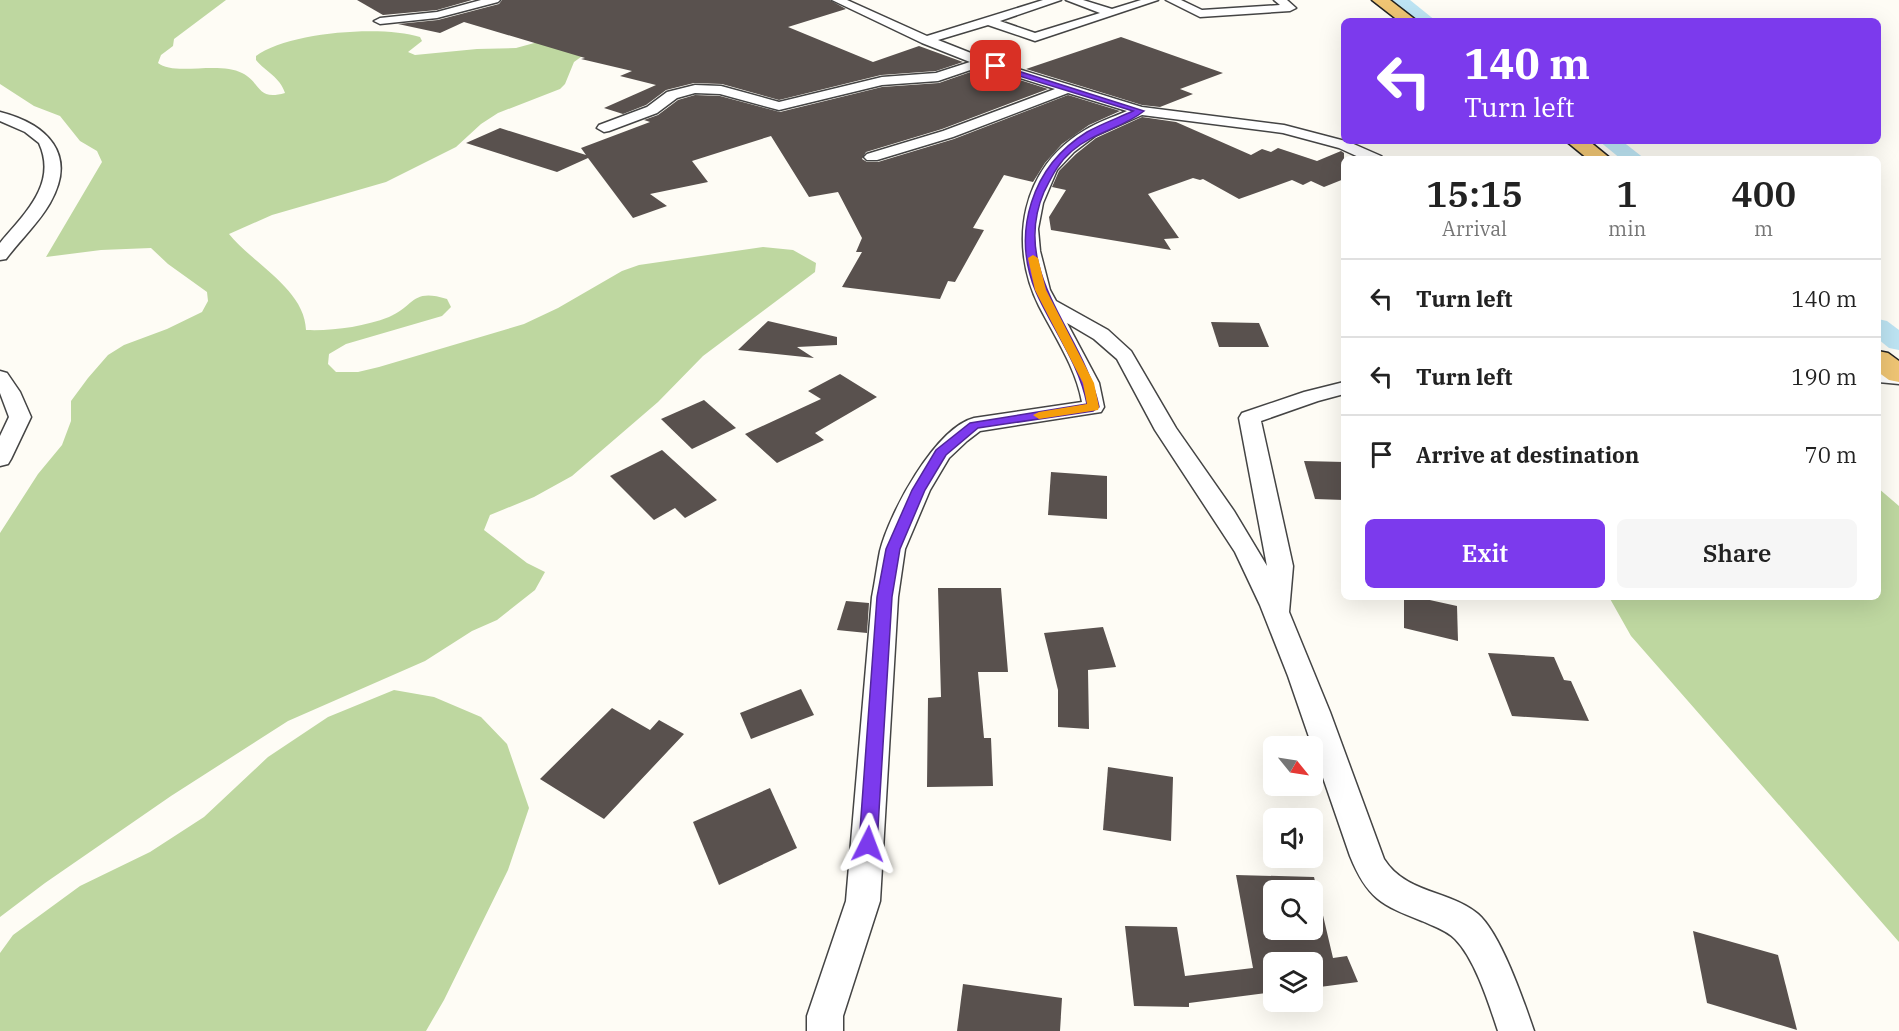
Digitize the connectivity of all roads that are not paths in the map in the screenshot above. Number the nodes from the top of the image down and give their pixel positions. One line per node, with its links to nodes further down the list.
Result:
1 (494, 0): 11 (street)
2 (838, 0): 13 (street)
3 (1055, 0): 12 (street)
4 (1072, 0): 9 (street)
5 (1152, 0): 9 (street)
6 (1172, 0): 7 (street)
7 (1280, 0)
8 (1380, 0): 10 (main road)
9 (1112, 13): 12 (street)
10 (1405, 18)
11 (380, 21)
12 (989, 21): 13 (street)
13 (926, 40): 14 (street)
14 (982, 62): 15 (street); 18 (street)
15 (1067, 89): 16 (street); 22 (street)
16 (1140, 111): 20 (street); 24 (street)
17 (0, 116): 23 (street)
18 (604, 128)
19 (1580, 144): 21 (main road)
20 (1369, 156)
21 (1597, 156)
22 (872, 157)
23 (0, 255)
24 (1047, 304): 31 (street); 32 (street)
25 (1881, 361): 27 (main road)
26 (1881, 376): 27 (street)
27 (1899, 376)
28 (0, 378): 30 (street)
29 (1341, 389): 31 (street)
30 (0, 459)
31 (1276, 614): 33 (street)
32 (825, 1031)
33 (1516, 1031)

